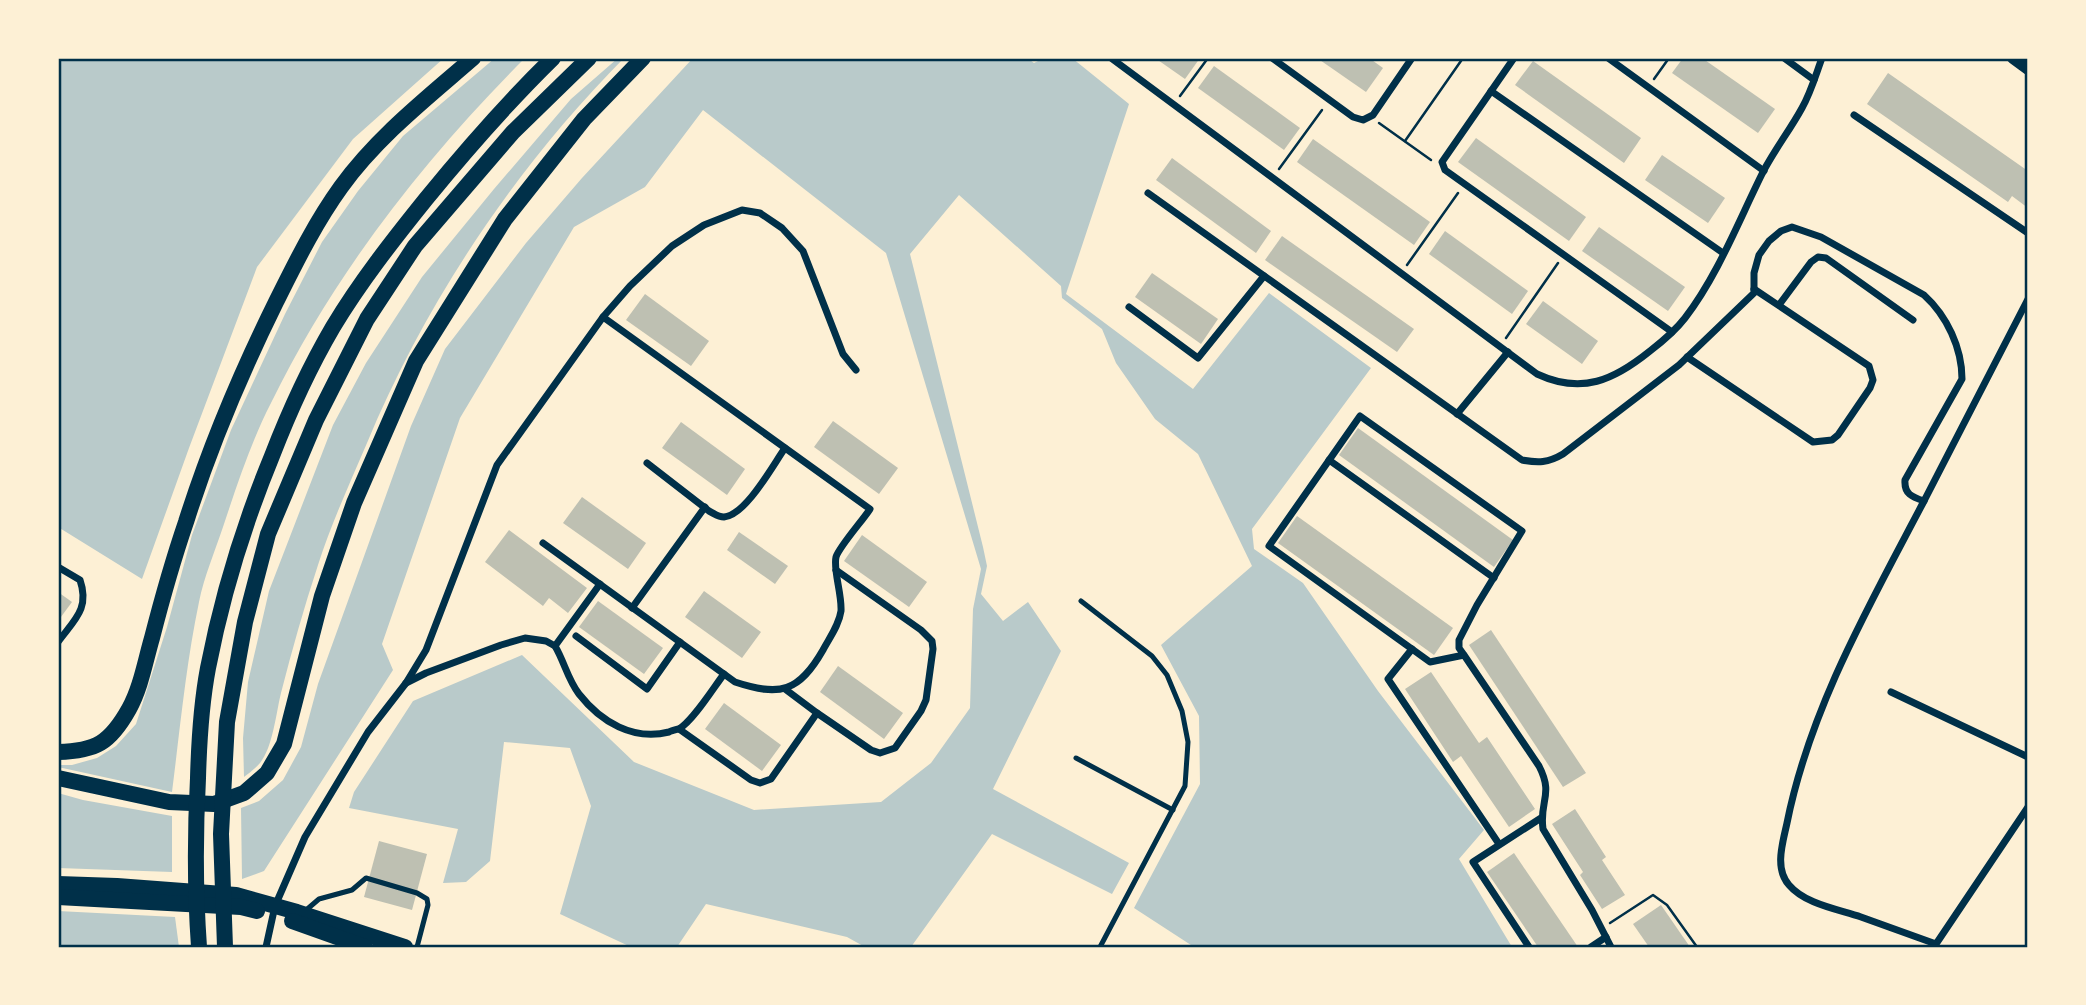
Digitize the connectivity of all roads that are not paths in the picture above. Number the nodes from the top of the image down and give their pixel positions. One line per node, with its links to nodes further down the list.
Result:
1 (473, 58): 57 (main road)
2 (553, 58): 70 (main road)
3 (589, 58): 71 (main road)
4 (643, 58): 60 (main road)
5 (1111, 58): 29 (street)
6 (1272, 58): 7 (street)
7 (1412, 58)
8 (1514, 58): 15 (street)
9 (1608, 58): 17 (street)
10 (1784, 58): 14 (street)
11 (1822, 58): 14 (street)
12 (2013, 58): 13 (street)
13 (2028, 69)
14 (1814, 80): 17 (street)
15 (1491, 91): 20 (street); 28 (street)
16 (1854, 115): 19 (street)
17 (1764, 171): 20 (street)
18 (1148, 193): 21 (street)
19 (2028, 233)
20 (1723, 253): 28 (street)
21 (1264, 276): 25 (street); 32 (street)
22 (1754, 289): 24 (street); 30 (street); 36 (street)
23 (2028, 299): 36 (street)
24 (1779, 304): 27 (street); 30 (street)
25 (1129, 307)
26 (603, 317): 31 (street); 33 (street); 52 (street)
27 (1913, 320)
28 (1672, 332): 29 (street)
29 (1508, 352): 32 (street)
30 (1687, 357): 32 (street)
31 (856, 370)
32 (1457, 414)
33 (785, 448): 37 (street); 40 (street)
34 (1329, 460): 41 (street); 41 (street); 49 (street)
35 (646, 463): 37 (street)
36 (1924, 501): 61 (street)
37 (705, 507): 44 (street)
38 (543, 543): 42 (street)
39 (58, 567): 46 (street)
40 (836, 570): 53 (street); 55 (street)
41 (1494, 578): 50 (street)
42 (600, 584): 44 (street); 48 (street)
43 (1081, 601): 62 (lane)
44 (632, 608): 47 (street)
45 (576, 636): 47 (street)
46 (58, 642)
47 (680, 642): 51 (street)
48 (555, 646): 52 (street); 56 (street)
49 (1412, 649): 50 (street); 64 (street)
50 (1464, 655): 63 (street)
51 (724, 674): 53 (street); 56 (street)
52 (406, 683): 67 (street)
53 (785, 689): 55 (street)
54 (1891, 692): 58 (street)
55 (817, 713): 56 (street)
56 (679, 729)
57 (58, 752)
58 (2028, 757)
59 (1076, 758): 62 (lane)
60 (58, 778)
61 (2028, 807)
62 (1173, 810): 76 (lane)
63 (1541, 818): 64 (street); 69 (street)
64 (1499, 844): 77 (street)
65 (58, 884): 67 (main road)
66 (58, 897): 67 (main road)
67 (274, 911): 68 (main road); 72 (street); 73 (main road)
68 (301, 913): 74 (main road); 75 (lane)
69 (1606, 937): 78 (street); 79 (street)
70 (200, 947)
71 (225, 947)
72 (266, 947)
73 (365, 947)
74 (405, 947)
75 (417, 947)
76 (1100, 947)
77 (1529, 947)
78 (1591, 947)
79 (1611, 947)

